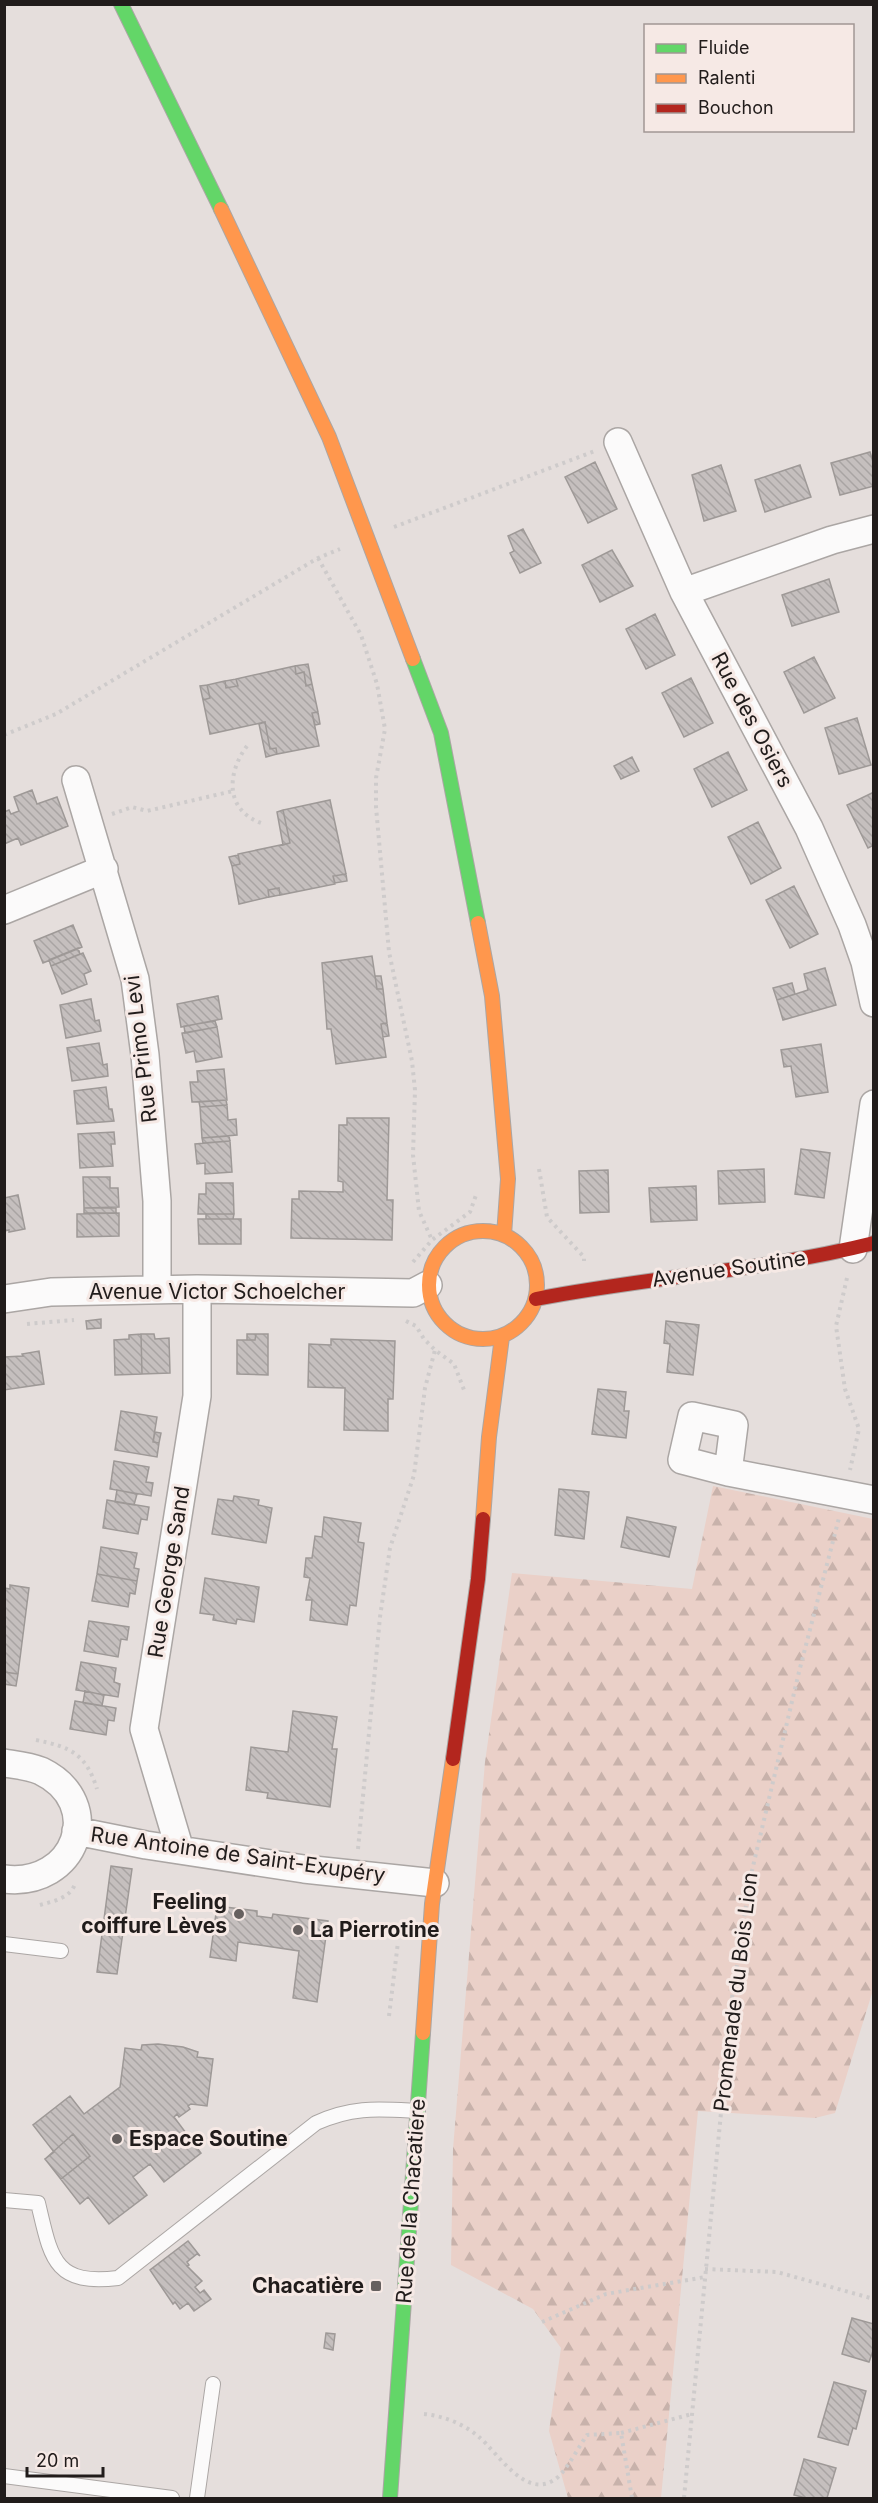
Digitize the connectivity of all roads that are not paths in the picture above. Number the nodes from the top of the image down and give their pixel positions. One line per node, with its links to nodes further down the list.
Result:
1 (121, 4): 11 (street)
2 (618, 442): 4 (street, Rue des Osiers)
3 (873, 529): 4 (street)
4 (684, 592): 8 (street, Rue des Osiers)
5 (75, 780): 6 (street, Rue Primo Levi)
6 (104, 869): 7 (street); 17 (street, Rue Primo Levi)
7 (4, 910)
8 (869, 961): 9 (street, Rue des Osiers)
9 (873, 1003)
10 (873, 1104): 12 (street)
11 (504, 1235): 13 (street); 15 (street)
12 (863, 1246): 19 (street, Avenue Soutine)
13 (524, 1250): 14 (street); 19 (street)
14 (544, 1263)
15 (428, 1285): 16 (street, Avenue Victor Schoelcher); 20 (street)
16 (197, 1289): 17 (street, Avenue Victor Schoelcher); 25 (street, Rue George Sand)
17 (157, 1290): 18 (street, Avenue Victor Schoelcher)
18 (4, 1299)
19 (536, 1299): 20 (street)
20 (502, 1337): 27 (street, Rue de la Chacatiere)
21 (728, 1472): 22 (street)
22 (873, 1500)
23 (4, 1763): 24 (street, Rue Antoine de Saint-Exupéry)
24 (76, 1831): 25 (street, Rue Antoine de Saint-Exupéry); 26 (street, Rue Antoine de Saint-Exupéry)
25 (180, 1850): 27 (street, Rue Antoine de Saint-Exupéry)
26 (4, 1879)
27 (434, 1893): 30 (street, Rue de la Chacatiere)
28 (4, 1944): 29 (lane)
29 (61, 1951)
30 (418, 2111): 31 (lane); 36 (street, Rue de la Chacatiere)
31 (4, 2200)
32 (213, 2384): 35 (lane)
33 (4, 2476): 34 (lane)
34 (172, 2499)
35 (197, 2499)
36 (390, 2499)

